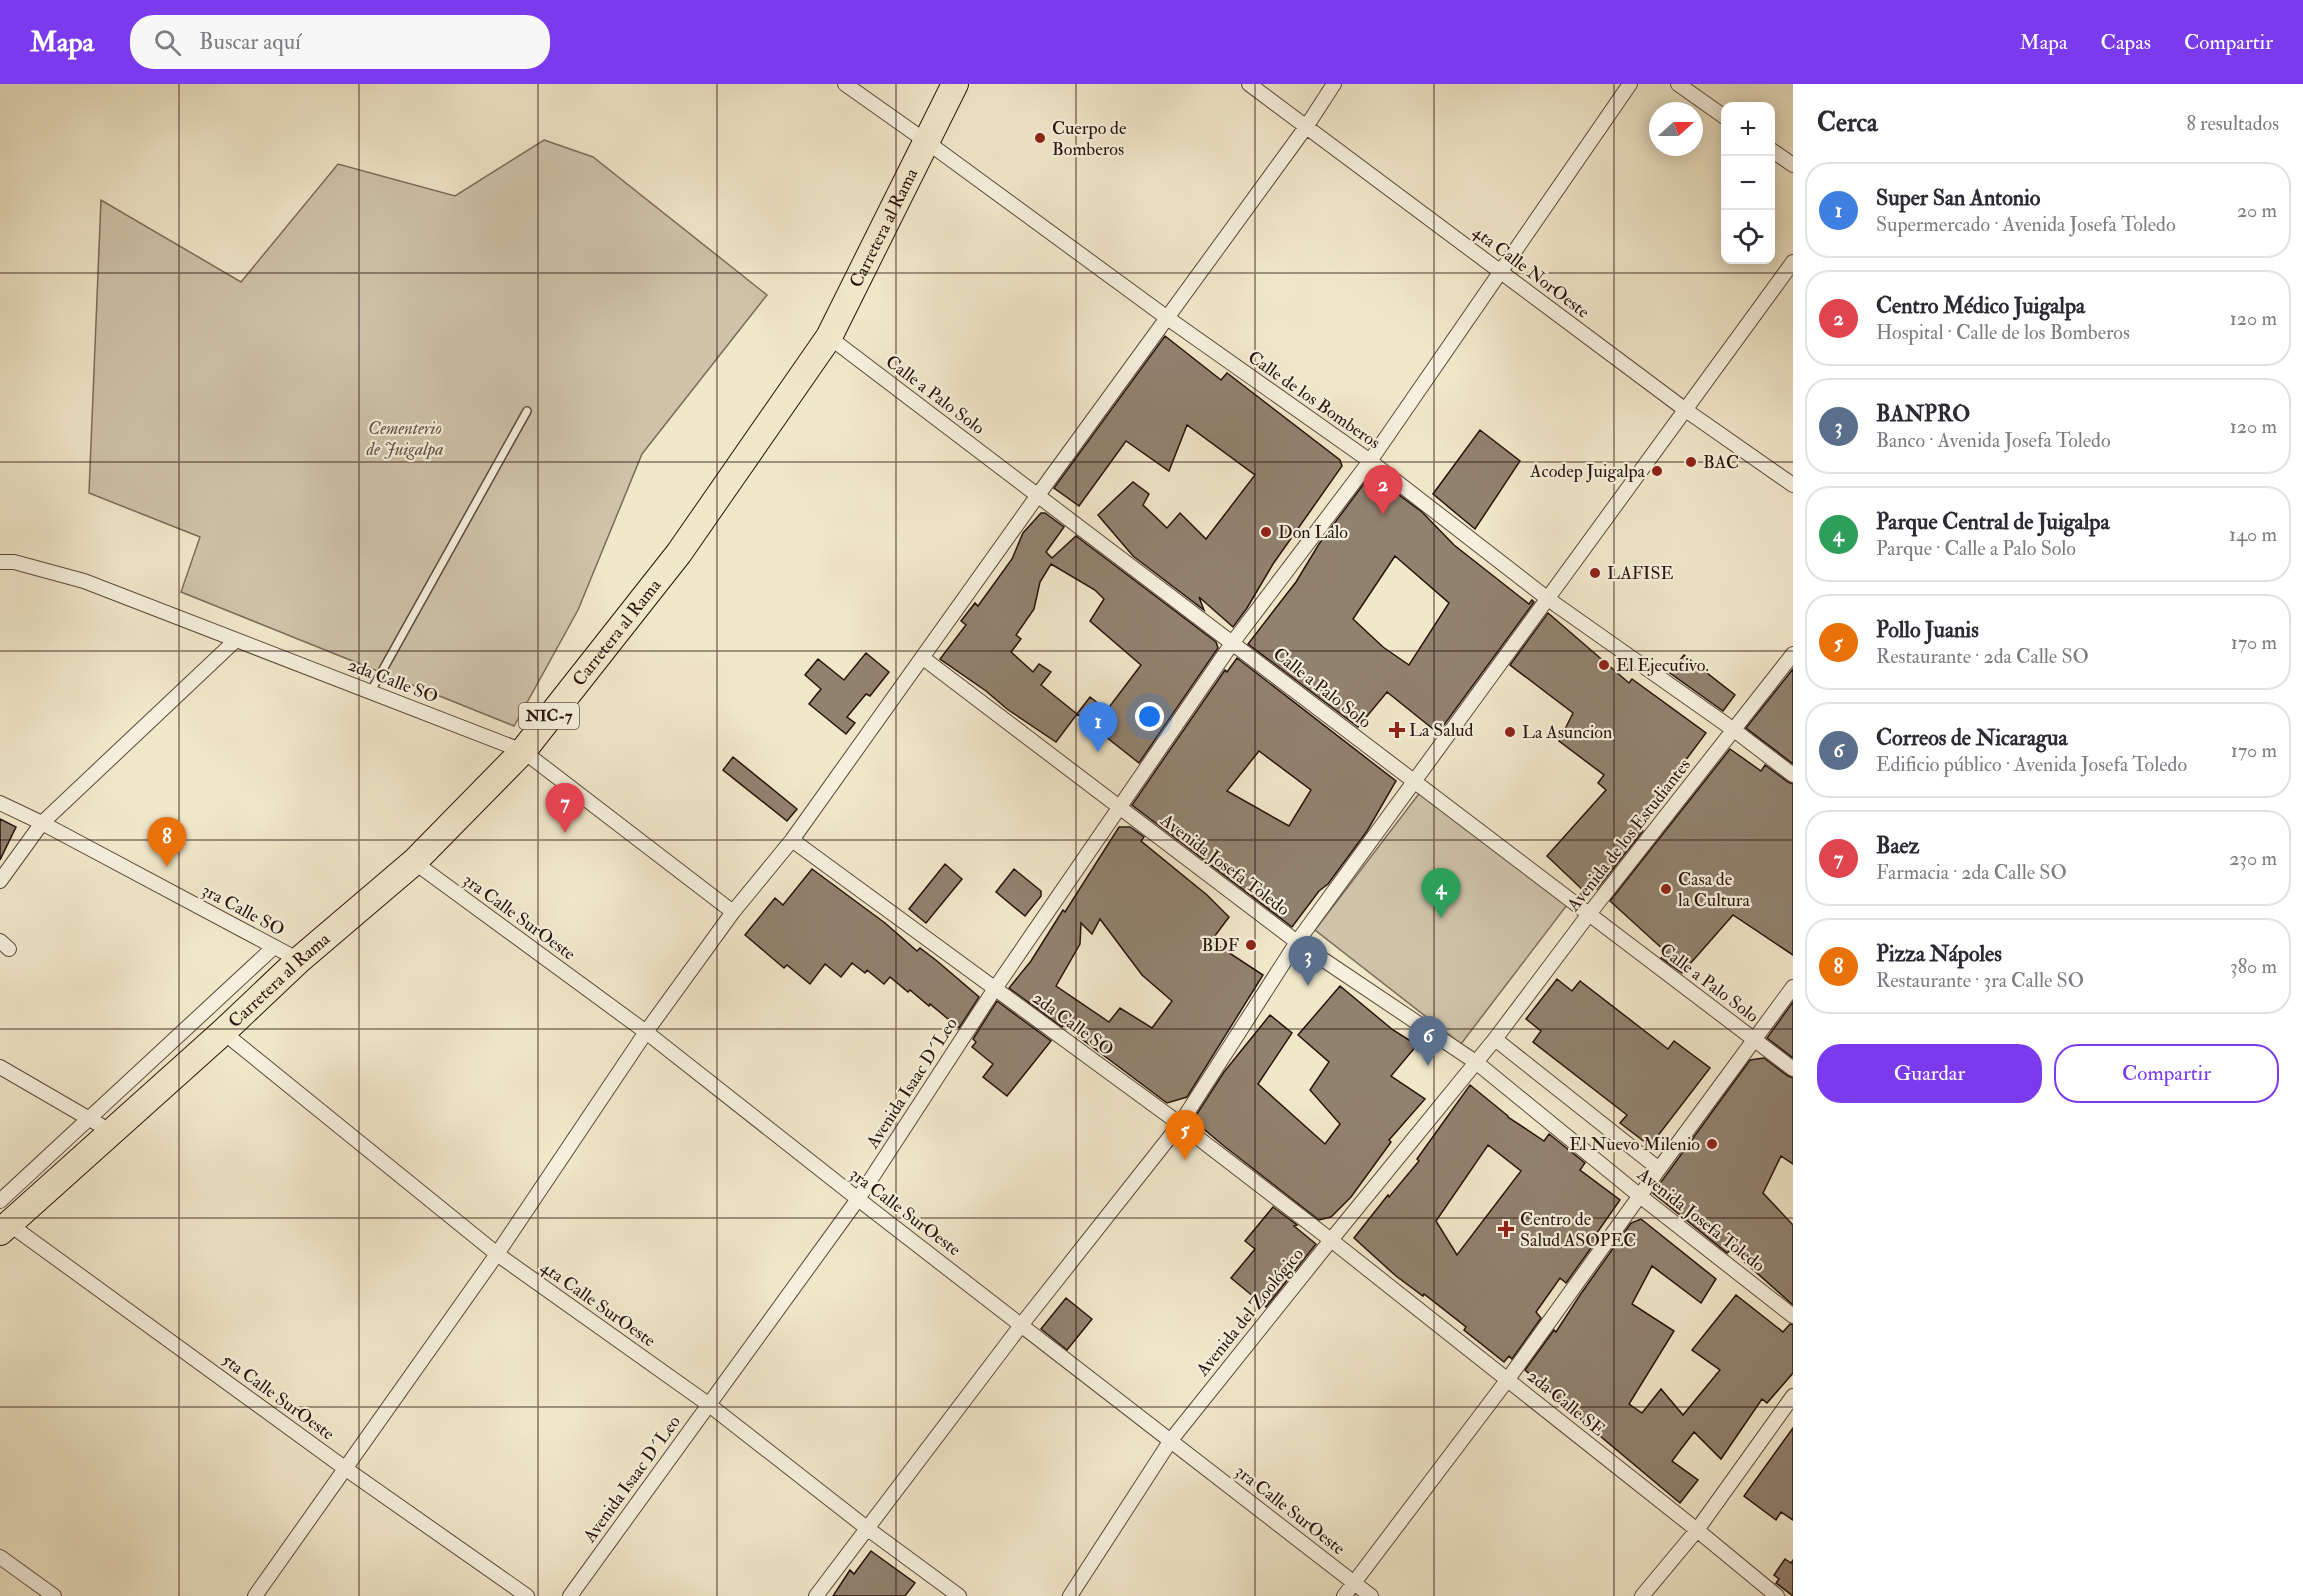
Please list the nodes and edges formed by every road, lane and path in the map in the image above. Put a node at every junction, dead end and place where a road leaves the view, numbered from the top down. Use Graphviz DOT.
graph roads {
  1 [pos="845,84"];
  2 [pos="955,84"];
  3 [pos="1249,84"];
  4 [pos="1334,84"];
  5 [pos="1630,84"];
  6 [pos="1677,84"];
  7 [pos="1721,115"];
  8 [pos="1306,127"];
  9 [pos="927,142"];
  10 [pos="1775,152"];
  11 [pos="1793,165"];
  12 [pos="1793,262"];
  13 [pos="1502,272"];
  14 [pos="1166,317"];
  15 [pos="829,337"];
  16 [pos="527,411"];
  17 [pos="1687,411"];
  18 [pos="1370,461"];
  19 [pos="1793,485"];
  20 [pos="1038,495"];
  21 [pos="0,562"];
  22 [pos="1548,599"];
  23 [pos="236,640"];
  24 [pos="1233,642"];
  25 [pos="1793,654"];
  26 [pos="923,658"];
  27 [pos="371,691"];
  28 [pos="1734,730"];
  29 [pos="523,751"];
  30 [pos="1793,775"];
  31 [pos="1416,782"];
  32 [pos="0,803"];
  33 [pos="1119,807"];
  34 [pos="42,823"];
  35 [pos="792,840"];
  36 [pos="414,862"];
  37 [pos="0,881"];
  38 [pos="733,912"];
  39 [pos="1589,914"];
  40 [pos="1298,942"];
  41 [pos="274,947"];
  42 [pos="299,960"];
  43 [pos="1793,987"];
  44 [pos="994,990"];
  45 [pos="223,1032"];
  46 [pos="646,1032"];
  47 [pos="1495,1039"];
  48 [pos="1754,1040"];
  49 [pos="1477,1063"];
  50 [pos="0,1067"];
  51 [pos="1793,1069"];
  52 [pos="89,1119"];
  53 [pos="1180,1124"];
  54 [pos="112,1132"];
  55 [pos="1659,1169"];
  56 [pos="1640,1196"];
  57 [pos="858,1199"];
  58 [pos="3,1219"];
  59 [pos="1331,1240"];
  60 [pos="497,1254"];
  61 [pos="1793,1316"];
  62 [pos="1022,1323"];
  63 [pos="1508,1379"];
  64 [pos="1793,1396"];
  65 [pos="708,1404"];
  66 [pos="1171,1440"];
  67 [pos="346,1469"];
  68 [pos="868,1529"];
  69 [pos="1697,1530"];
  70 [pos="0,1557"];
  71 [pos="1354,1582"];
  72 [pos="54,1596"];
  73 [pos="255,1596"];
  74 [pos="527,1596"];
  75 [pos="570,1596"];
  76 [pos="816,1596"];
  77 [pos="959,1596"];
  78 [pos="1070,1596"];
  79 [pos="1344,1596"];
  80 [pos="1371,1596"];
  81 [pos="1642,1596"];
  82 [pos="1777,1596"];
  1 -- 9 [label="street, Calle de los Bomberos"];
  2 -- 9 [label="highway, Carretera al Rama / NIC-7"];
  3 -- 8 [label="street, 4ta Calle NorOeste"];
  4 -- 8 [label="street"];
  5 -- 13 [label="street, Avenida Isaac D´Leo"];
  6 -- 7 [label="street"];
  8 -- 13 [label="street, 4ta Calle NorOeste"];
  8 -- 14 [label="street"];
  9 -- 14 [label="street, Calle de los Bomberos"];
  9 -- 15 [label="highway, Carretera al Rama / NIC-7"];
  10 -- 11 [label="street"];
  12 -- 17 [label="street"];
  13 -- 17 [label="street, 4ta Calle NorOeste"];
  13 -- 18 [label="street, Avenida Isaac D´Leo"];
  14 -- 18 [label="street, Calle de los Bomberos"];
  14 -- 20 [label="street"];
  15 -- 20 [label="street, Calle a Palo Solo"];
  15 -- 29 [label="highway, Carretera al Rama / NIC-7"];
  16 -- 27 [label="lane"];
  17 -- 19 [label="street, 4ta Calle NorOeste"];
  17 -- 22 [label="street"];
  18 -- 22 [label="street, Calle de los Bomberos"];
  18 -- 24 [label="street, Avenida Isaac D´Leo"];
  20 -- 24 [label="street, Calle a Palo Solo"];
  20 -- 26 [label="street"];
  21 -- 23 [label="street, 2da Calle SO"];
  22 -- 28 [label="street, Calle de los Bomberos"];
  22 -- 31 [label="street"];
  23 -- 27 [label="street, 2da Calle SO"];
  23 -- 34 [label="street"];
  24 -- 31 [label="street, Calle a Palo Solo"];
  24 -- 33 [label="street, Avenida Isaac D´Leo"];
  25 -- 28 [label="street, Avenida de los Estudiantes"];
  26 -- 33 [label="street, Avenida Josefa Toledo"];
  26 -- 35 [label="street"];
  27 -- 29 [label="street, 2da Calle SO"];
  28 -- 30 [label="street, Calle de los Bomberos"];
  28 -- 39 [label="street, Avenida de los Estudiantes"];
  29 -- 36 [label="highway, Carretera al Rama / NIC-7"];
  29 -- 38 [label="street, 2da Calle SO"];
  31 -- 39 [label="street, Calle a Palo Solo"];
  31 -- 40 [label="street"];
  32 -- 34 [label="street, 3ra Calle SO"];
  33 -- 40 [label="street, Avenida Josefa Toledo"];
  33 -- 44 [label="street, Avenida Isaac D´Leo"];
  34 -- 37 [label="street"];
  34 -- 41 [label="street, 3ra Calle SO"];
  35 -- 38 [label="street"];
  35 -- 44 [label="street, 2da Calle SO"];
  36 -- 42 [label="highway, Carretera al Rama / NIC-7"];
  36 -- 46 [label="street, 3ra Calle SurOeste"];
  38 -- 46 [label="street"];
  39 -- 47 [label="street, Avenida de los Estudiantes"];
  39 -- 48 [label="street, Calle a Palo Solo"];
  40 -- 49 [label="street, Avenida Josefa Toledo"];
  40 -- 53 [label="street"];
  41 -- 42 [label="street, 3ra Calle SO"];
  41 -- 52 [label="street"];
  42 -- 45 [label="highway, Carretera al Rama / NIC-7"];
  43 -- 48 [label="street"];
  44 -- 53 [label="street, 2da Calle SO"];
  44 -- 57 [label="street, Avenida Isaac D´Leo"];
  45 -- 54 [label="highway, Carretera al Rama / NIC-7"];
  45 -- 60 [label="street, 4ta Calle SurOeste"];
  46 -- 57 [label="street, 3ra Calle SurOeste"];
  46 -- 60 [label="street"];
  47 -- 49 [label="street, Avenida de los Estudiantes"];
  47 -- 55 [label="street"];
  48 -- 51 [label="street, Calle a Palo Solo"];
  48 -- 55 [label="street"];
  49 -- 56 [label="street, Avenida Josefa Toledo"];
  49 -- 59 [label="street, Avenida del Zoológico"];
  50 -- 52 [label="street"];
  52 -- 54 [label="street"];
  52 -- 58 [label="street"];
  53 -- 59 [label="street, 2da Calle SO"];
  53 -- 62 [label="street"];
  54 -- 58 [label="highway, Carretera al Rama / NIC-7"];
  55 -- 56 [label="street"];
  56 -- 61 [label="street, Avenida Josefa Toledo"];
  56 -- 63 [label="street"];
  57 -- 62 [label="street, 3ra Calle SurOeste"];
  57 -- 65 [label="street, Avenida Isaac D´Leo"];
  58 -- 67 [label="street, 5ta Calle SurOeste"];
  59 -- 63 [label="street, 2da Calle SE"];
  59 -- 66 [label="street, Avenida del Zoológico"];
  60 -- 65 [label="street, 4ta Calle SurOeste"];
  60 -- 67 [label="street"];
  62 -- 66 [label="street, 3ra Calle SurOeste"];
  62 -- 68 [label="street"];
  63 -- 69 [label="street, 2da Calle SE"];
  63 -- 71 [label="street"];
  64 -- 69 [label="street"];
  65 -- 68 [label="street, 4ta Calle SurOeste"];
  65 -- 75 [label="street, Avenida Isaac D´Leo"];
  66 -- 71 [label="street, 3ra Calle SurOeste"];
  66 -- 78 [label="street, Avenida del Zoológico"];
  67 -- 73 [label="street"];
  67 -- 74 [label="street, 5ta Calle SurOeste"];
  68 -- 76 [label="street"];
  68 -- 77 [label="street, 4ta Calle SurOeste"];
  69 -- 81 [label="street"];
  69 -- 82 [label="street, 2da Calle SE"];
  70 -- 72 [label="street"];
  71 -- 79 [label="street"];
  71 -- 80 [label="street, 3ra Calle SurOeste"];
}
